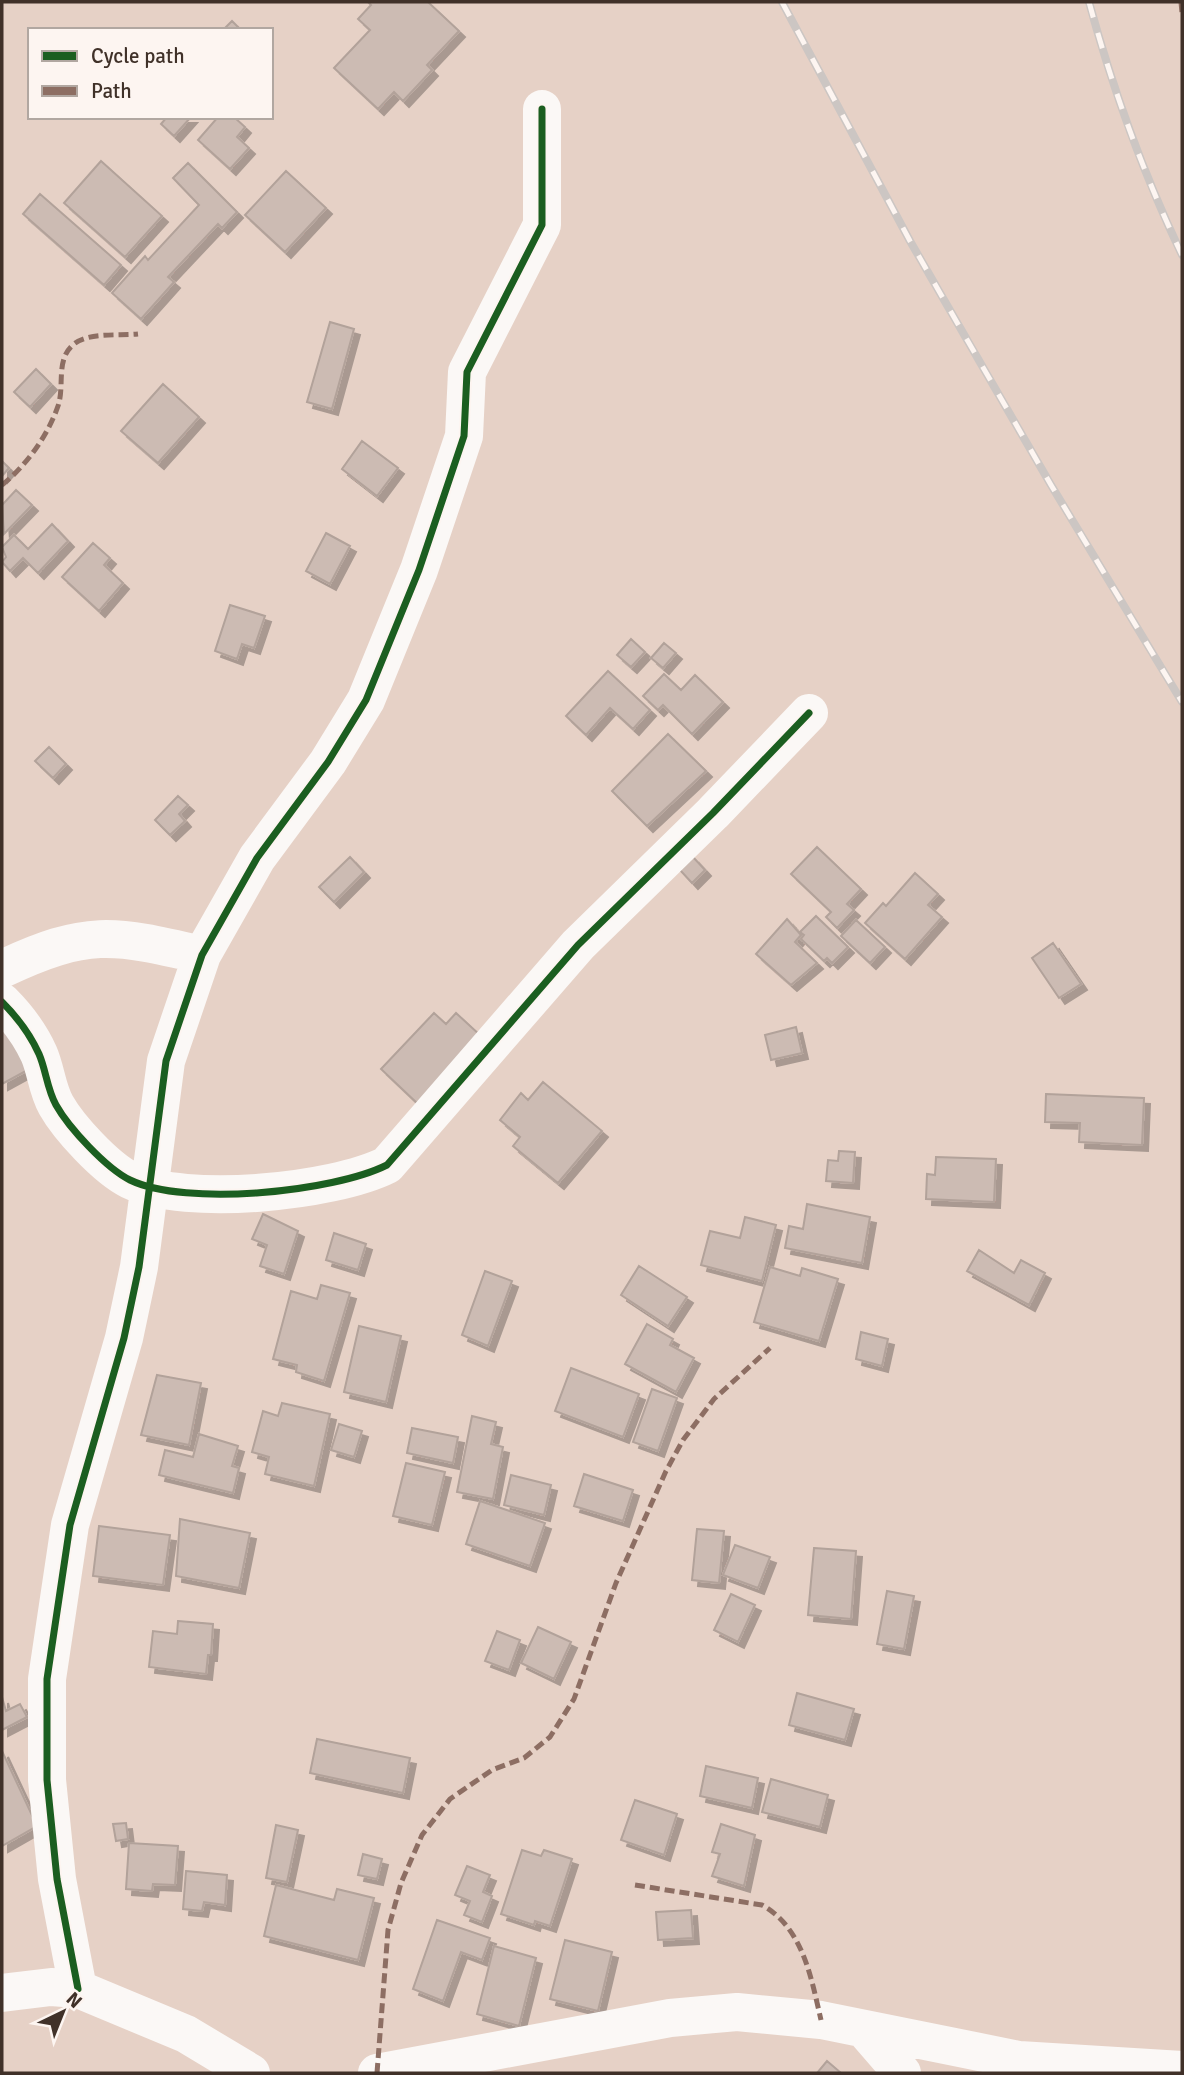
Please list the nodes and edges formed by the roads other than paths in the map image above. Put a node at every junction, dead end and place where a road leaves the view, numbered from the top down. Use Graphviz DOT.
graph roads {
  1 [pos="542,109"];
  2 [pos="809,713"];
  3 [pos="202,956"];
  4 [pos="2,969"];
  5 [pos="2,1002"];
  6 [pos="150,1187"];
  7 [pos="78,1989"];
  8 [pos="2,1993"];
  9 [pos="863,2029"];
  10 [pos="1182,2070"];
  11 [pos="251,2073"];
  12 [pos="377,2073"];
  13 [pos="902,2073"];
  1 -- 3 [label="street"];
  2 -- 6 [label="street"];
  3 -- 4 [label="street"];
  3 -- 6 [label="street"];
  5 -- 6 [label="street"];
  6 -- 7 [label="street"];
  7 -- 8 [label="street"];
  7 -- 11 [label="street"];
  9 -- 10 [label="street"];
  9 -- 12 [label="street"];
  9 -- 13 [label="street"];
}
